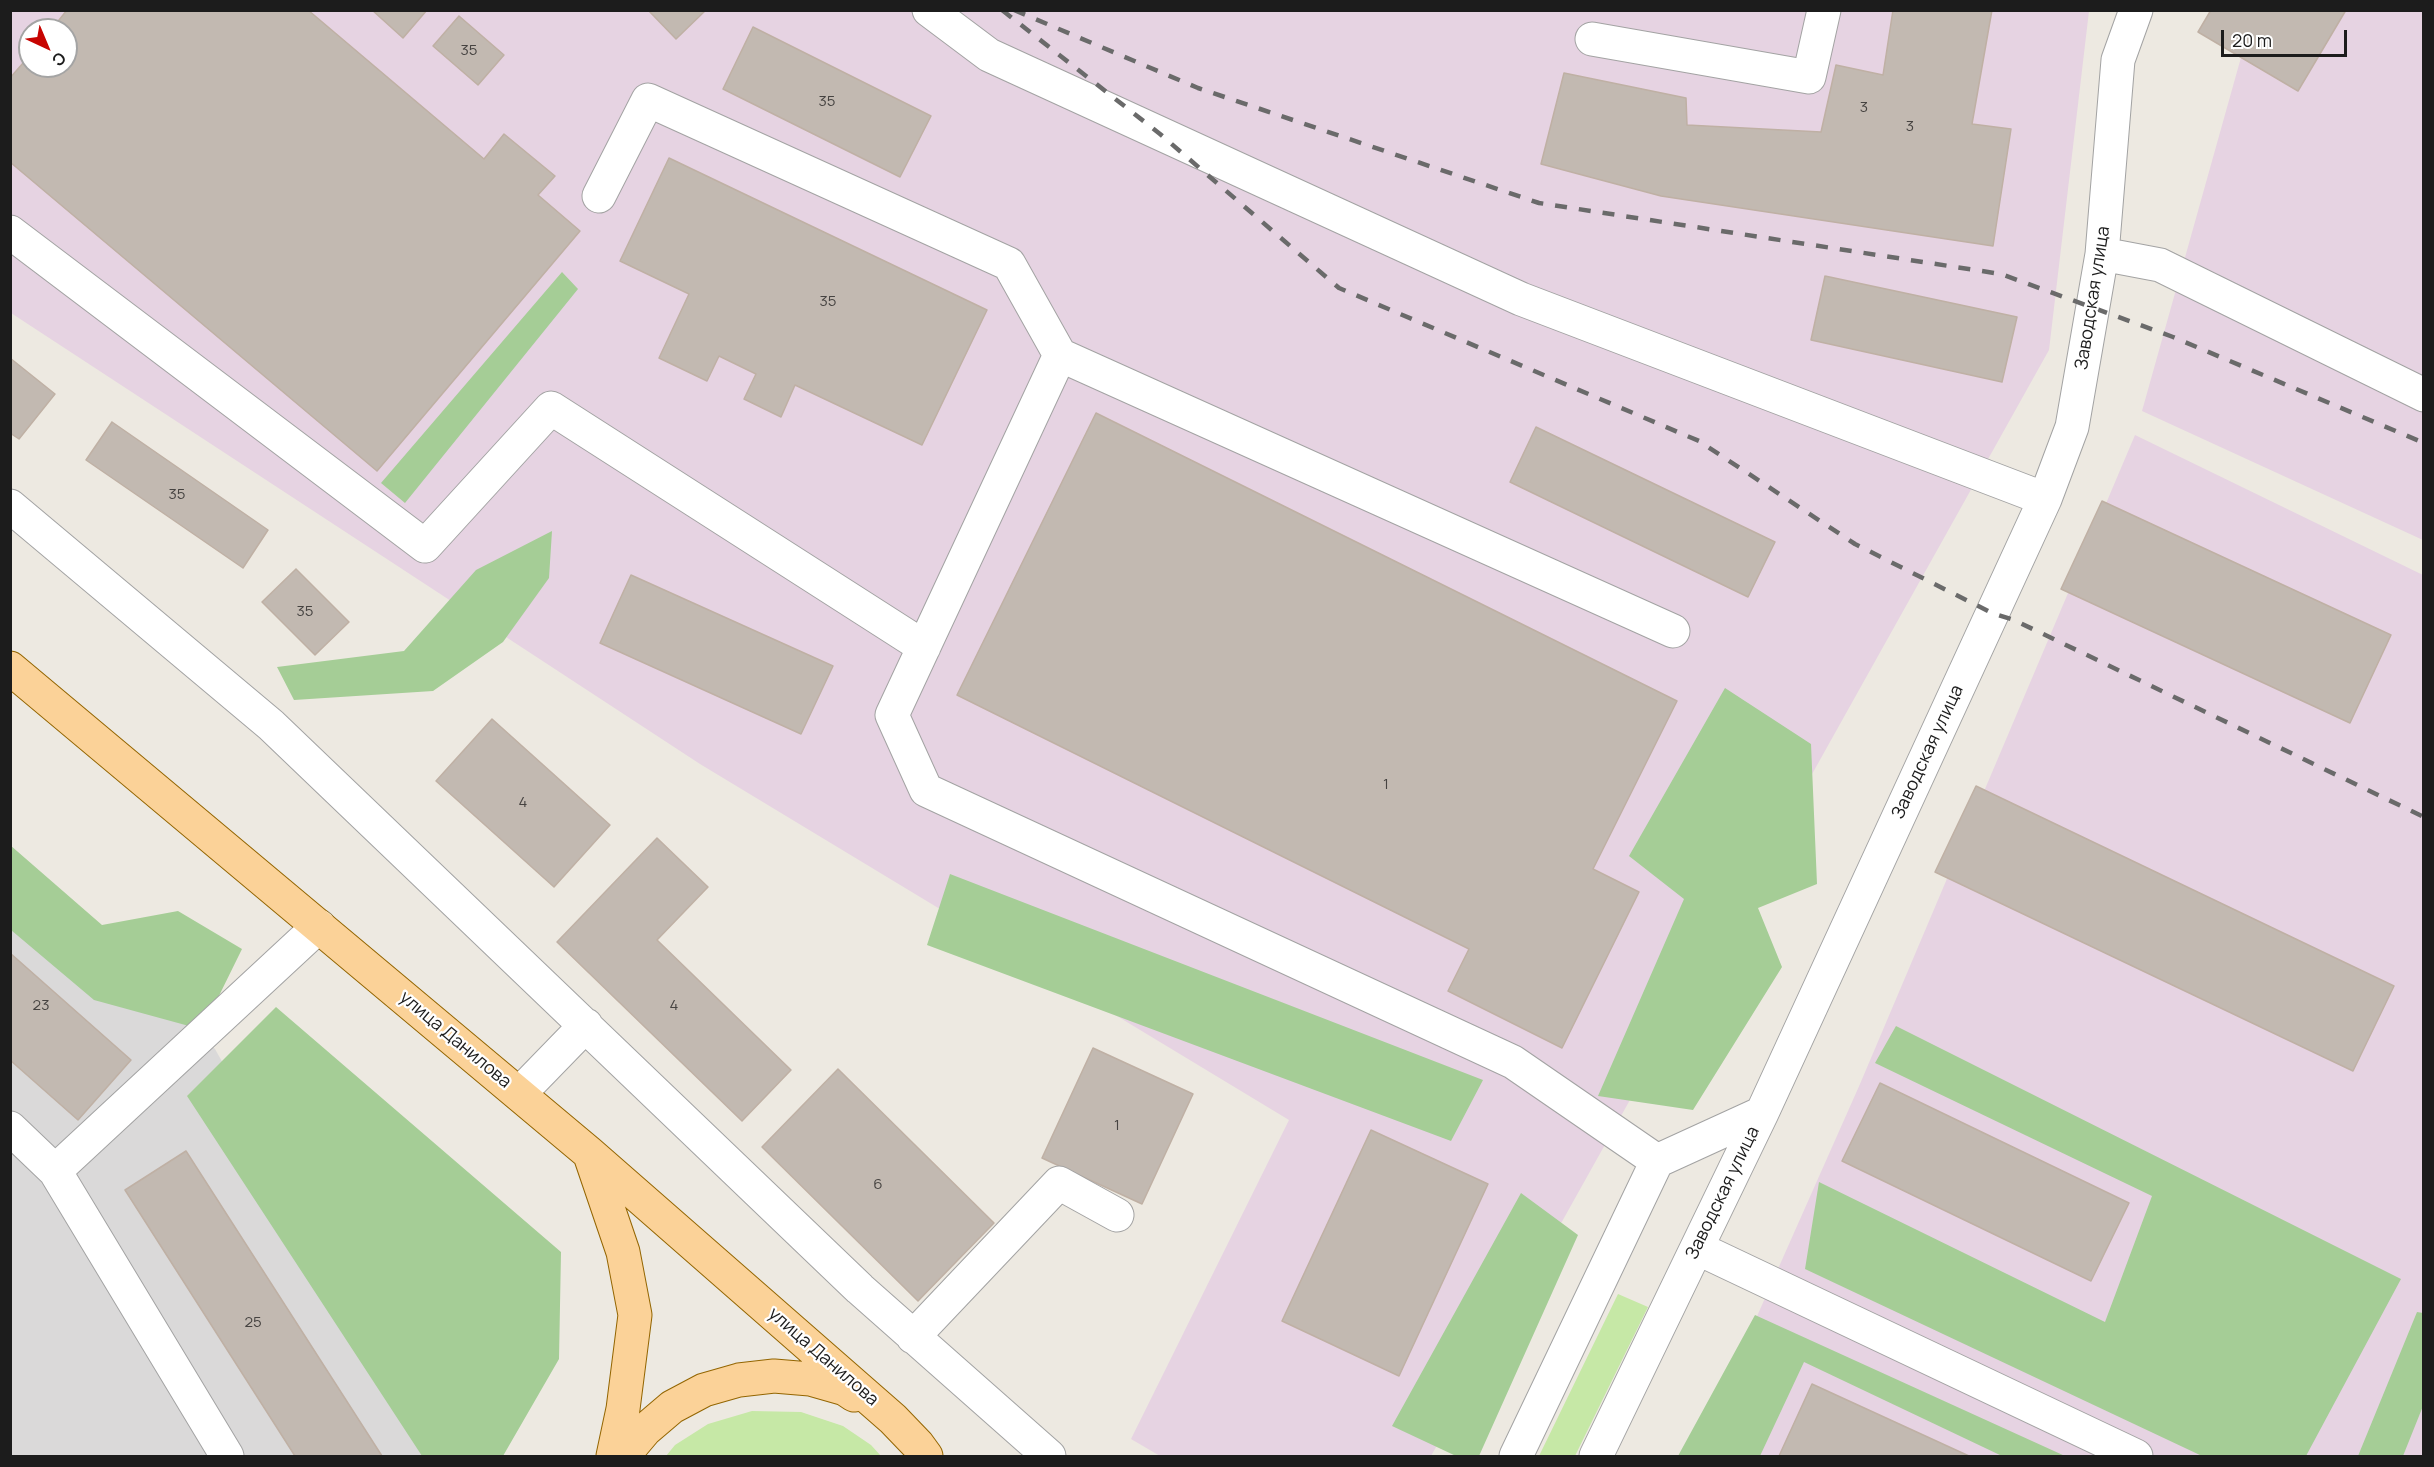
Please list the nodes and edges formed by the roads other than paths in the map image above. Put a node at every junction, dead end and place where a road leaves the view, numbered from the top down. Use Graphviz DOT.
graph roads {
  1 [pos="928,10"];
  2 [pos="1824,10"];
  3 [pos="2136,10"];
  4 [pos="1592,39"];
  5 [pos="599,196"];
  6 [pos="10,232"];
  7 [pos="2102,254"];
  8 [pos="1060,355"];
  9 [pos="2424,395"];
  10 [pos="2045,499"];
  11 [pos="10,507"];
  12 [pos="1673,631"];
  13 [pos="924,647"];
  14 [pos="10,668"];
  15 [pos="319,926"];
  16 [pos="586,1025"];
  17 [pos="519,1094"];
  18 [pos="1762,1113"];
  19 [pos="10,1128"];
  20 [pos="590,1153"];
  21 [pos="1657,1161"];
  22 [pos="55,1171"];
  23 [pos="1117,1215"];
  24 [pos="1697,1248"];
  25 [pos="913,1337"];
  26 [pos="893,1419"];
  27 [pos="227,1456"];
  28 [pos="613,1456"];
  29 [pos="623,1456"];
  30 [pos="926,1456"];
  31 [pos="941,1456"];
  32 [pos="1049,1456"];
  33 [pos="1516,1456"];
  34 [pos="1596,1456"];
  35 [pos="2136,1456"];
  1 -- 10 [label="lane"];
  2 -- 4 [label="lane"];
  3 -- 7 [label="lane, Заводская улица"];
  5 -- 8 [label="lane"];
  6 -- 13 [label="lane"];
  7 -- 9 [label="lane"];
  7 -- 10 [label="lane, Заводская улица"];
  8 -- 12 [label="lane"];
  8 -- 13 [label="lane"];
  10 -- 18 [label="lane, Заводская улица"];
  11 -- 16 [label="lane"];
  13 -- 21 [label="lane"];
  14 -- 15 [label="main road, улица Данилова"];
  15 -- 17 [label="main road, улица Данилова"];
  15 -- 22 [label="lane"];
  16 -- 17 [label="lane"];
  16 -- 25 [label="lane"];
  17 -- 20 [label="main road, улица Данилова"];
  18 -- 21 [label="lane"];
  18 -- 24 [label="lane, Заводская улица"];
  19 -- 22 [label="lane"];
  20 -- 26 [label="main road, улица Данилова"];
  20 -- 28 [label="main road"];
  21 -- 33 [label="lane"];
  22 -- 27 [label="lane"];
  23 -- 25 [label="lane"];
  24 -- 34 [label="lane, Заводская улица"];
  24 -- 35 [label="lane"];
  25 -- 32 [label="lane"];
  26 -- 29 [label="main road"];
  26 -- 30 [label="main road"];
  26 -- 31 [label="main road"];
}
